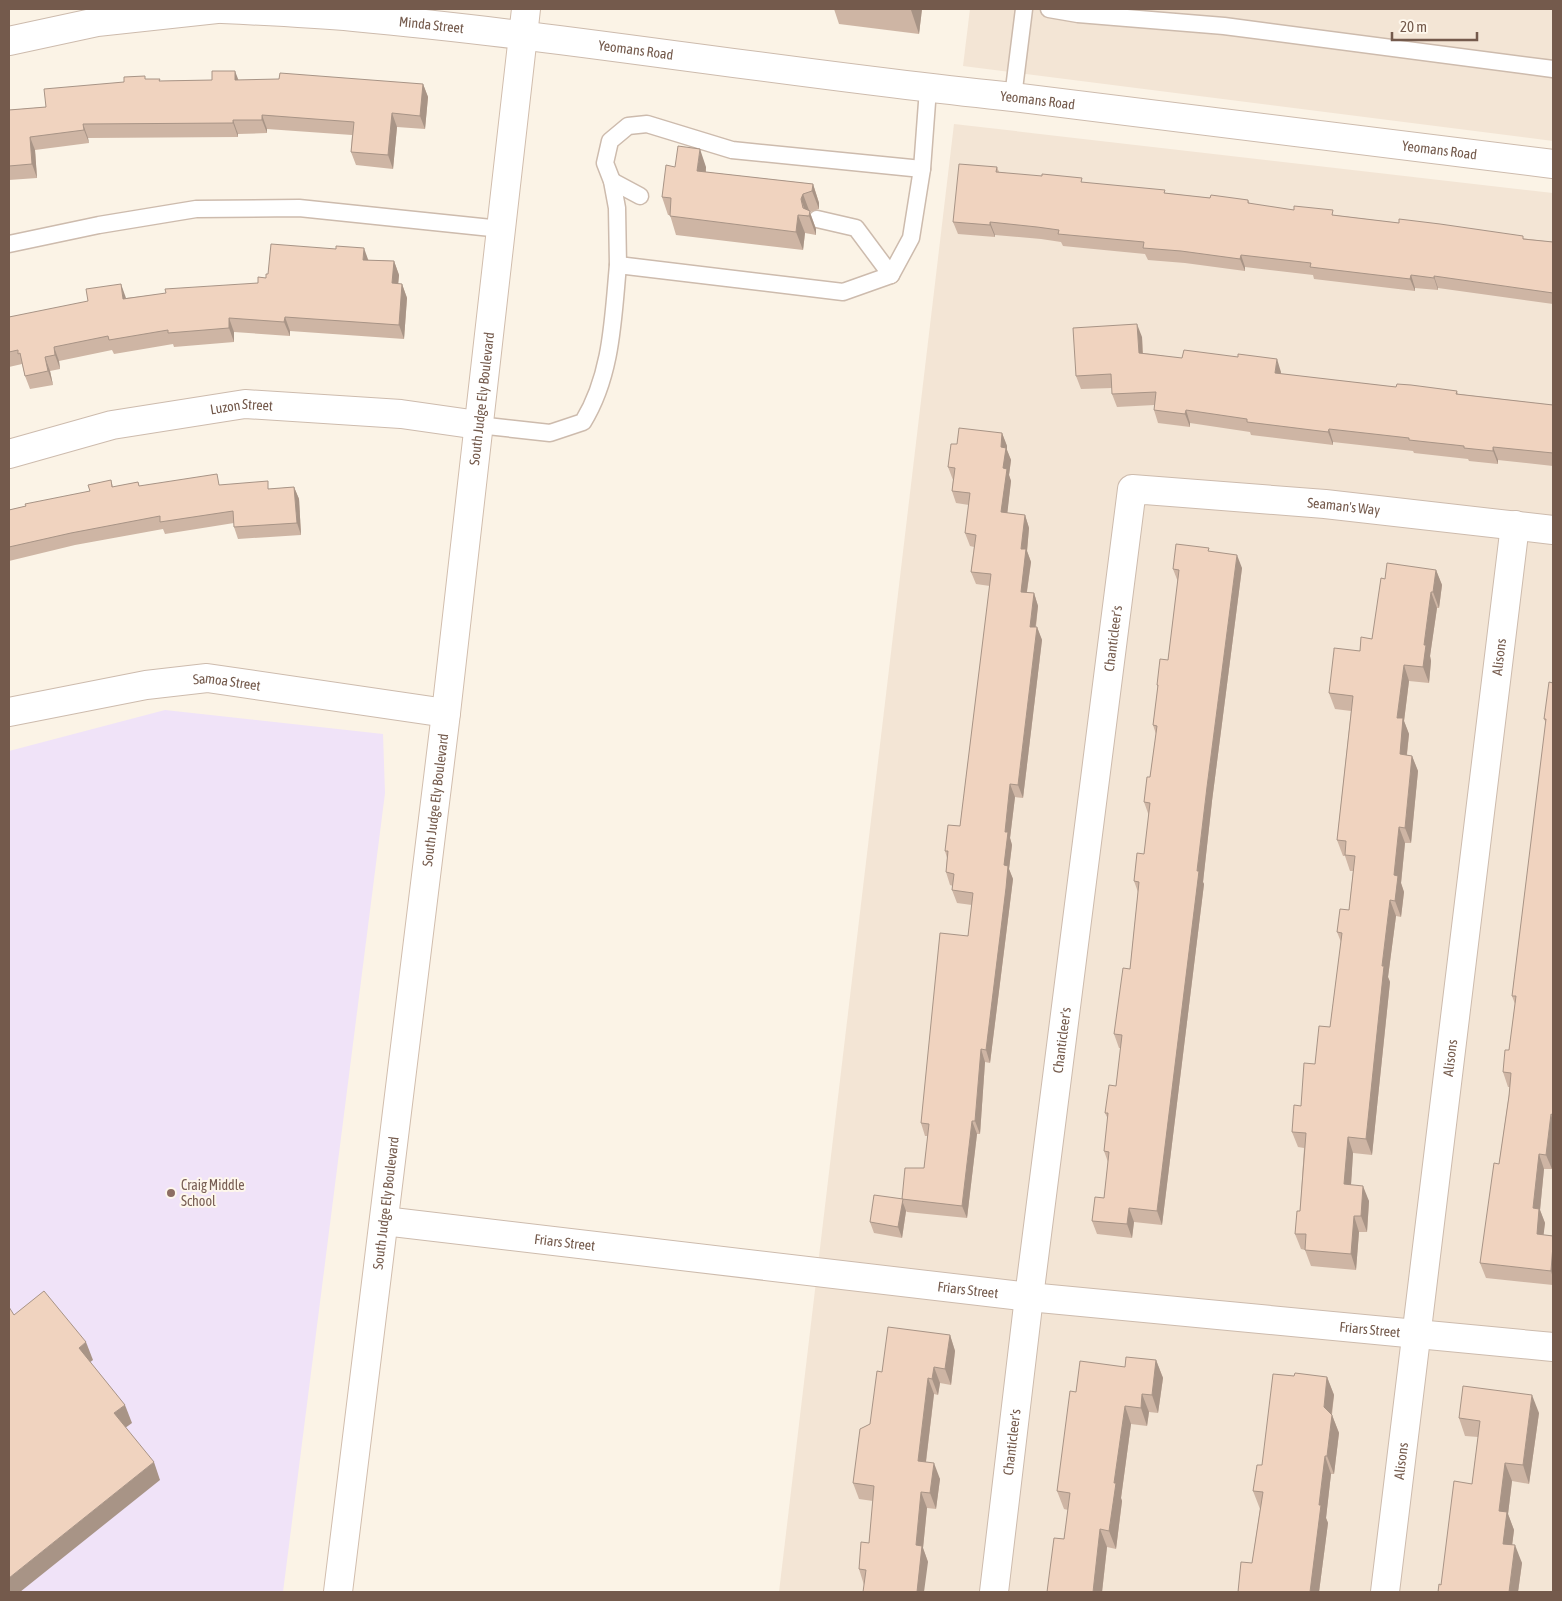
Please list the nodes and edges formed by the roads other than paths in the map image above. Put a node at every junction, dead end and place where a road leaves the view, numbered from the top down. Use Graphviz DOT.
graph roads {
  1 [pos="217,9"];
  2 [pos="222,9"];
  3 [pos="526,9"];
  4 [pos="1024,9"];
  5 [pos="1049,9"];
  6 [pos="522,36"];
  7 [pos="9,41"];
  8 [pos="1553,69"];
  9 [pos="928,88"];
  10 [pos="1013,97"];
  11 [pos="1553,164"];
  12 [pos="922,169"];
  13 [pos="612,181"];
  14 [pos="640,196"];
  15 [pos="817,218"];
  16 [pos="500,229"];
  17 [pos="9,244"];
  18 [pos="618,265"];
  19 [pos="891,275"];
  20 [pos="478,424"];
  21 [pos="9,454"];
  22 [pos="1132,489"];
  23 [pos="1514,525"];
  24 [pos="1553,530"];
  25 [pos="9,712"];
  26 [pos="446,713"];
  27 [pos="384,1221"];
  28 [pos="1029,1297"];
  29 [pos="1416,1335"];
  30 [pos="1553,1347"];
  31 [pos="338,1592"];
  32 [pos="994,1592"];
  33 [pos="1385,1592"];
  1 -- 7 [label="street"];
  2 -- 6 [label="street, Minda Street"];
  3 -- 6 [label="street, South Judge Ely Boulevard"];
  4 -- 10 [label="lane"];
  5 -- 8 [label="lane"];
  6 -- 9 [label="street, Yeomans Road"];
  6 -- 16 [label="street, South Judge Ely Boulevard"];
  9 -- 10 [label="street, Yeomans Road"];
  9 -- 12 [label="lane"];
  10 -- 11 [label="street, Yeomans Road"];
  12 -- 13 [label="lane"];
  12 -- 19 [label="lane"];
  13 -- 14 [label="lane"];
  13 -- 18 [label="lane"];
  15 -- 19 [label="lane"];
  16 -- 17 [label="lane"];
  16 -- 20 [label="street, South Judge Ely Boulevard"];
  18 -- 19 [label="lane"];
  18 -- 20 [label="lane"];
  20 -- 21 [label="street, Luzon Street"];
  20 -- 26 [label="street, South Judge Ely Boulevard"];
  22 -- 23 [label="street, Seaman's Way"];
  22 -- 28 [label="street, Chanticleer's"];
  23 -- 24 [label="street, Seaman's Way"];
  23 -- 29 [label="street, Alisons"];
  25 -- 26 [label="street, Samoa Street"];
  26 -- 27 [label="street, South Judge Ely Boulevard"];
  27 -- 28 [label="street, Friars Street"];
  27 -- 31 [label="street, South Judge Ely Boulevard"];
  28 -- 29 [label="street, Friars Street"];
  28 -- 32 [label="street, Chanticleer's"];
  29 -- 30 [label="street, Friars Street"];
  29 -- 33 [label="street, Alisons"];
}
